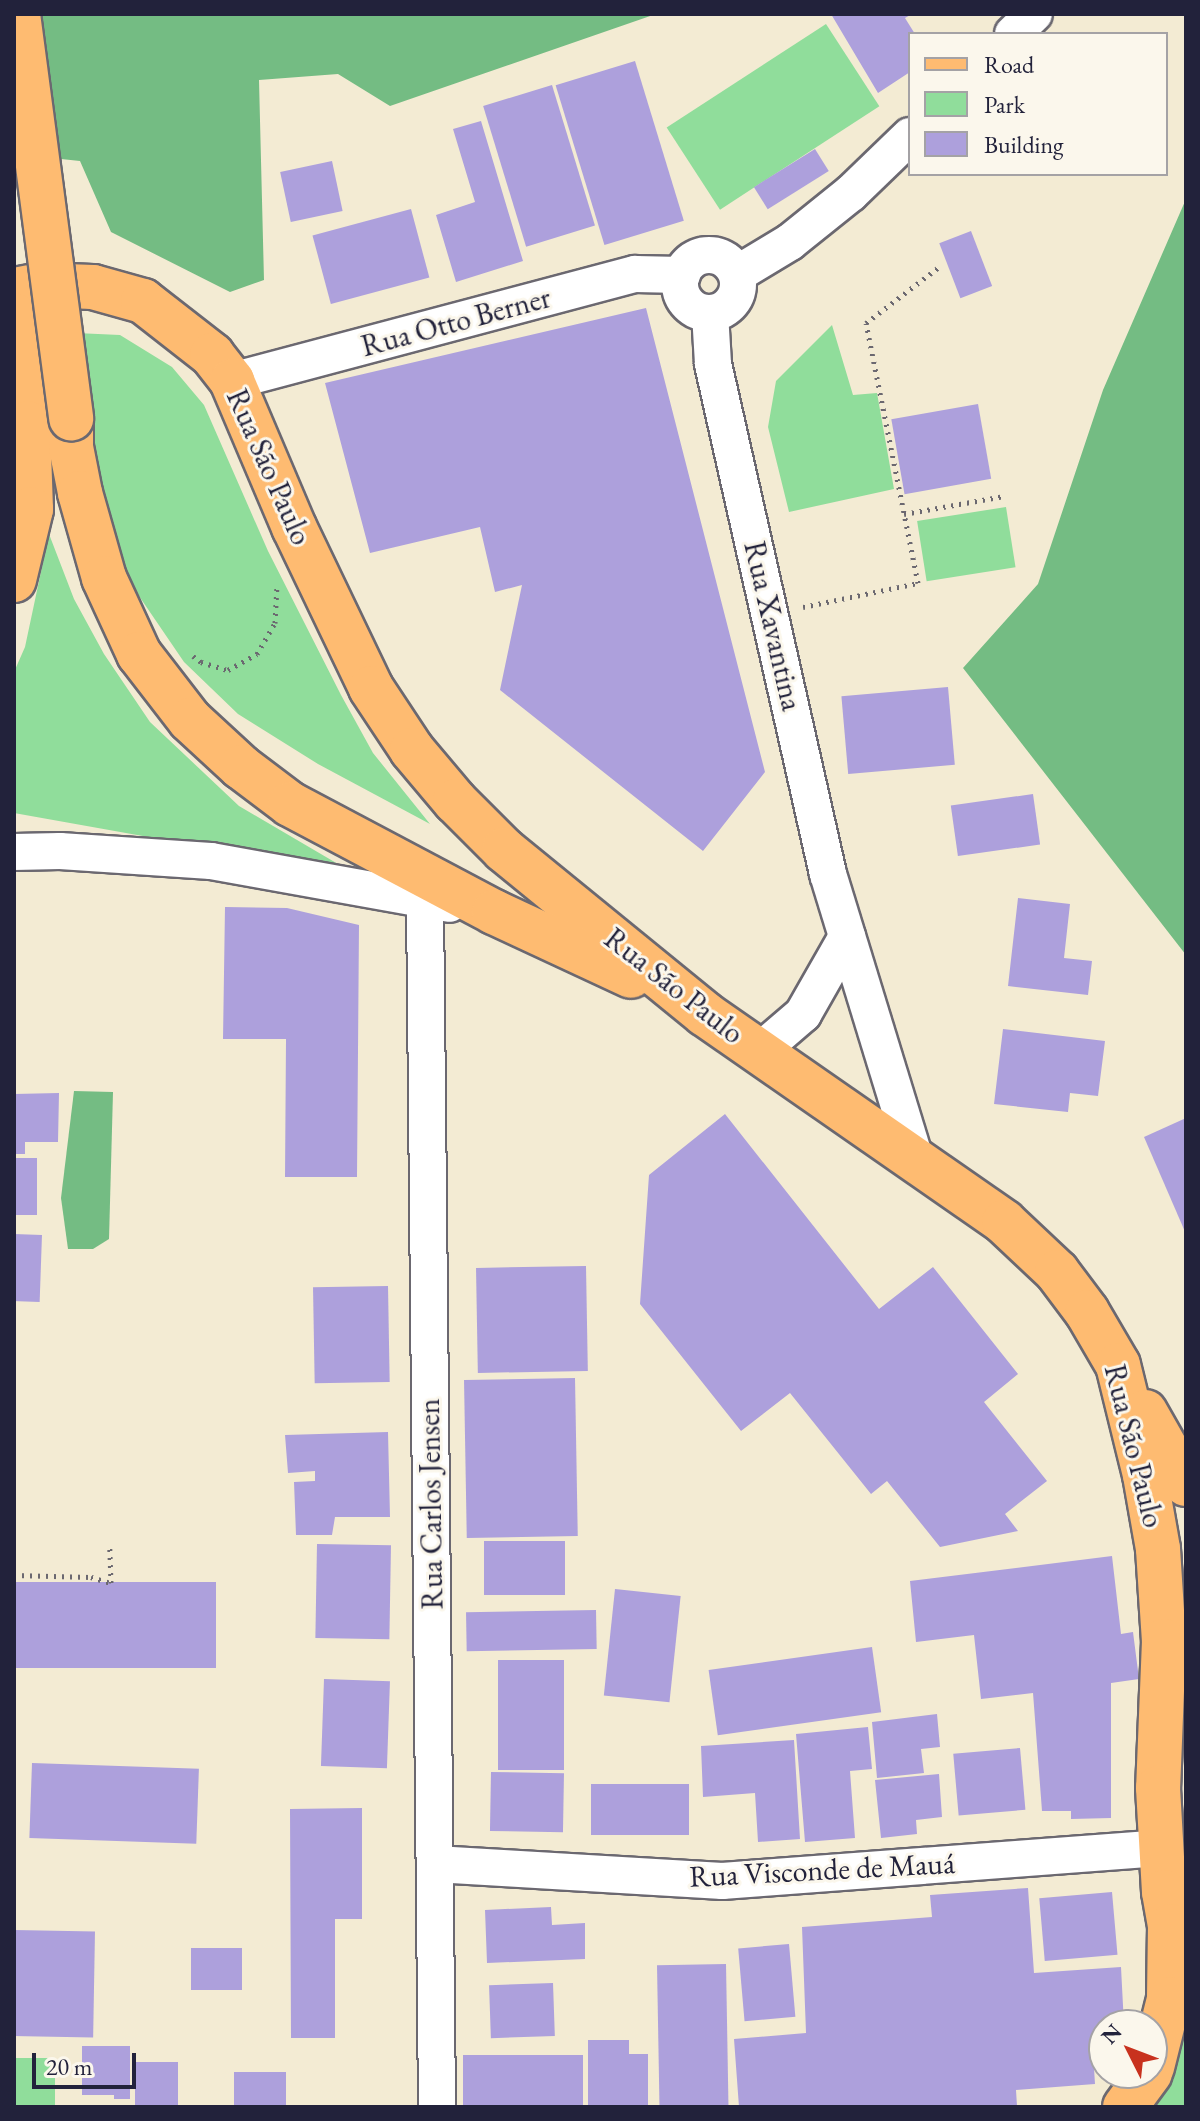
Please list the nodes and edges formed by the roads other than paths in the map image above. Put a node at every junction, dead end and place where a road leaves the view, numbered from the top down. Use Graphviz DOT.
graph roads {
  1 [pos="18,14"];
  2 [pos="1034,14"];
  3 [pos="1015,32"];
  4 [pos="908,138"];
  5 [pos="737,274"];
  6 [pos="682,275"];
  7 [pos="14,290"];
  8 [pos="710,313"];
  9 [pos="14,315"];
  10 [pos="232,381"];
  11 [pos="31,509"];
  12 [pos="14,549"];
  13 [pos="14,580"];
  14 [pos="14,852"];
  15 [pos="425,900"];
  16 [pos="494,912"];
  17 [pos="847,937"];
  18 [pos="705,1014"];
  19 [pos="760,1051"];
  20 [pos="915,1158"];
  21 [pos="1118,1365"];
  22 [pos="1186,1484"];
  23 [pos="1186,1729"];
  24 [pos="1158,1788"];
  25 [pos="1160,1848"];
  26 [pos="435,1864"];
  27 [pos="1178,1944"];
  28 [pos="1166,2009"];
  29 [pos="1138,2089"];
  30 [pos="437,2107"];
  31 [pos="1125,2107"];
  1 -- 16 [label="main road, bridge"];
  2 -- 3 [label="street"];
  4 -- 5 [label="street"];
  5 -- 6 [label="street"];
  5 -- 8 [label="street"];
  6 -- 8 [label="street"];
  6 -- 10 [label="street, Rua Otto Berner"];
  7 -- 10 [label="main road, Rua São Paulo"];
  8 -- 17 [label="street, Rua Xavantina"];
  9 -- 11 [label="main road"];
  10 -- 18 [label="main road, Rua São Paulo"];
  11 -- 12 [label="main road"];
  11 -- 13 [label="main road"];
  14 -- 15 [label="street"];
  15 -- 16 [label="street"];
  15 -- 26 [label="street, Rua Carlos Jensen"];
  16 -- 18 [label="main road"];
  17 -- 19 [label="street"];
  17 -- 20 [label="street, Rua Xavantina"];
  18 -- 19 [label="main road, Rua São Paulo"];
  19 -- 20 [label="main road, Rua São Paulo"];
  20 -- 21 [label="main road, Rua São Paulo"];
  21 -- 22 [label="main road"];
  21 -- 24 [label="main road, Rua São Paulo"];
  23 -- 24 [label="main road, Rua São Paulo"];
  24 -- 25 [label="main road, Rua São Paulo"];
  25 -- 26 [label="street, Rua Visconde de Mauá"];
  25 -- 27 [label="main road, Rua São Paulo"];
  26 -- 30 [label="street, Rua Carlos Jensen"];
  27 -- 28 [label="main road, Rua São Paulo"];
  29 -- 31 [label="main road, Rua São Paulo"];
}
